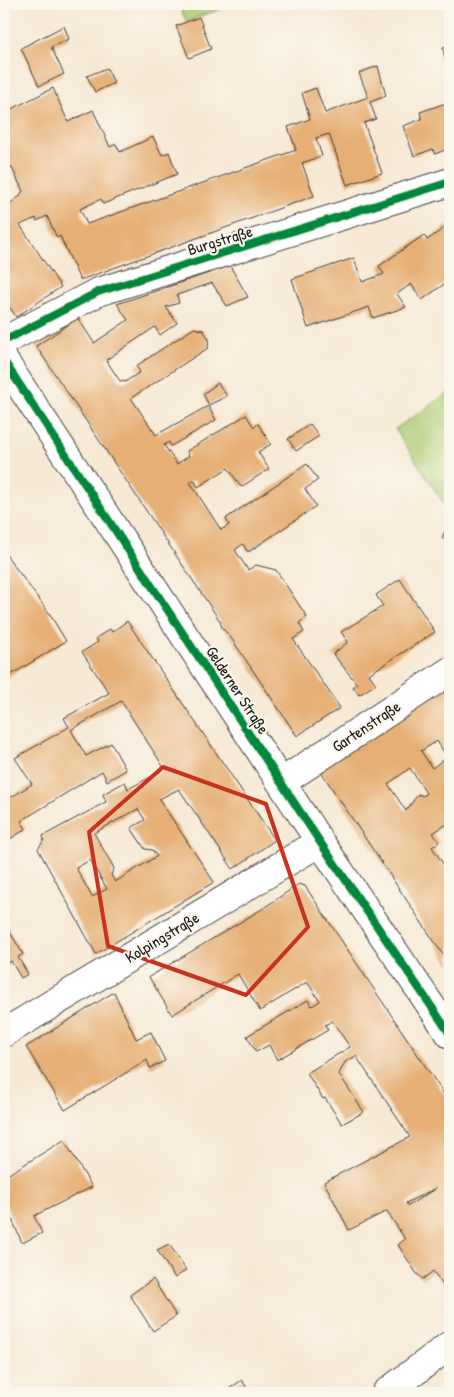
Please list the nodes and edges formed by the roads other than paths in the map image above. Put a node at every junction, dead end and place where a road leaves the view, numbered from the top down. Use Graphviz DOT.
graph roads {
  1 [pos="450,182"];
  2 [pos="4,341"];
  3 [pos="4,361"];
  4 [pos="450,670"];
  5 [pos="282,782"];
  6 [pos="320,842"];
  7 [pos="4,1033"];
  8 [pos="450,1034"];
  9 [pos="450,1345"];
  10 [pos="386,1393"];
  1 -- 2 [label="street, Burgstraße"];
  3 -- 5 [label="street, Gelderner Straße"];
  4 -- 5 [label="street, Gartenstraße"];
  5 -- 6 [label="street, Gelderner Straße"];
  6 -- 7 [label="street, Kolpingstraße"];
  6 -- 8 [label="street, Gelderner Straße"];
  9 -- 10 [label="street"];
}
